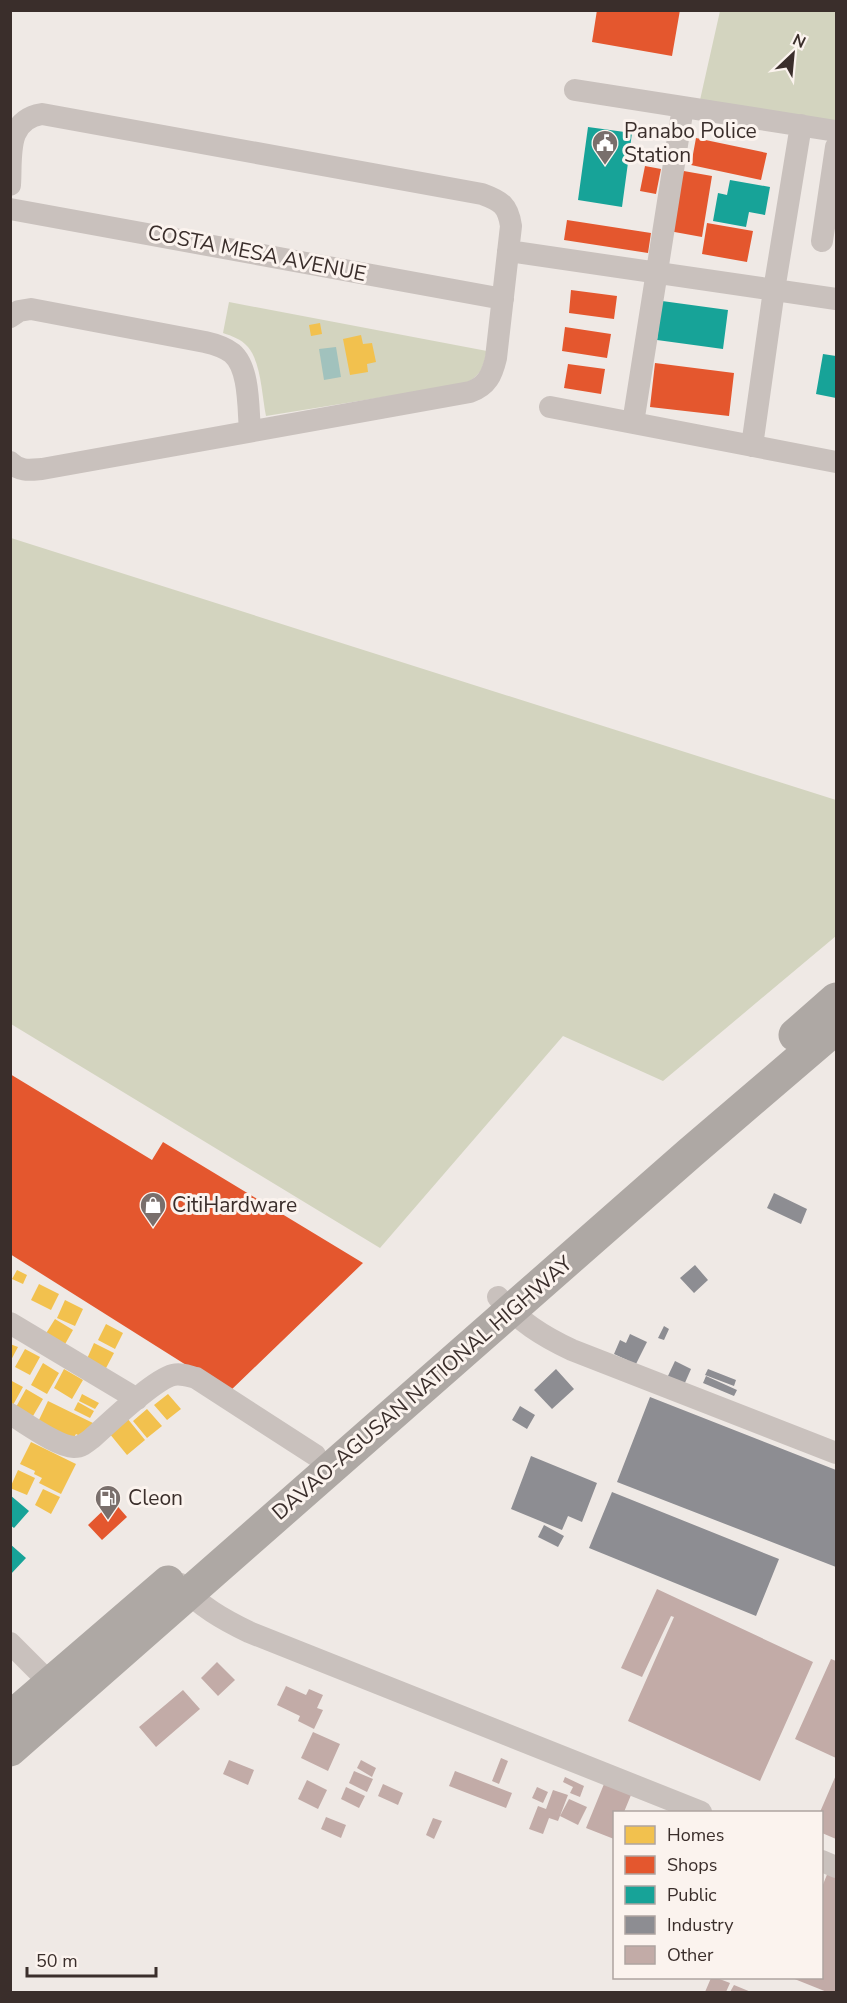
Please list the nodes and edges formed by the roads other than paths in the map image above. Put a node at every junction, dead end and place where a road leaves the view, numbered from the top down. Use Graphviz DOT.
graph roads {
  1 [pos="575,90"];
  2 [pos="682,107"];
  3 [pos="801,125"];
  4 [pos="837,131"];
  5 [pos="837,147"];
  6 [pos="10,186"];
  7 [pos="10,209"];
  8 [pos="822,241"];
  9 [pos="508,251"];
  10 [pos="656,273"];
  11 [pos="774,290"];
  12 [pos="503,299"];
  13 [pos="837,299"];
  14 [pos="10,317"];
  15 [pos="550,407"];
  16 [pos="633,423"];
  17 [pos="250,431"];
  18 [pos="752,446"];
  19 [pos="10,462"];
  20 [pos="837,462"];
  21 [pos="837,999"];
  22 [pos="837,1028"];
  23 [pos="684,1144"];
  24 [pos="504,1304"];
  25 [pos="10,1323"];
  26 [pos="137,1399"];
  27 [pos="10,1414"];
  28 [pos="837,1453"];
  29 [pos="315,1455"];
  30 [pos="181,1586"];
  31 [pos="10,1643"];
  32 [pos="59,1692"];
  33 [pos="10,1719"];
  34 [pos="10,1750"];
  35 [pos="698,1811"];
  1 -- 2 [label="street"];
  2 -- 3 [label="street"];
  2 -- 10 [label="street"];
  3 -- 4 [label="street"];
  3 -- 11 [label="street"];
  5 -- 8 [label="street"];
  6 -- 9 [label="street"];
  7 -- 12 [label="street, COSTA MESA AVENUE"];
  9 -- 10 [label="street"];
  9 -- 12 [label="street"];
  10 -- 11 [label="street"];
  10 -- 16 [label="street"];
  11 -- 13 [label="street"];
  11 -- 18 [label="street"];
  12 -- 17 [label="street"];
  14 -- 17 [label="street"];
  15 -- 16 [label="street"];
  16 -- 18 [label="street"];
  17 -- 19 [label="street"];
  18 -- 20 [label="street"];
  21 -- 23 [label="highway, DAVAO-AGUSAN NATIONAL HIGHWAY"];
  22 -- 23 [label="highway, DAVAO-AGUSAN NATIONAL HIGHWAY"];
  23 -- 24 [label="highway, DAVAO-AGUSAN NATIONAL HIGHWAY"];
  24 -- 28 [label="street"];
  24 -- 29 [label="highway, DAVAO-AGUSAN NATIONAL HIGHWAY"];
  24 -- 30 [label="highway, DAVAO-AGUSAN NATIONAL HIGHWAY"];
  25 -- 26 [label="street"];
  26 -- 27 [label="street"];
  26 -- 29 [label="street"];
  29 -- 30 [label="highway, DAVAO-AGUSAN NATIONAL HIGHWAY"];
  30 -- 32 [label="highway, DAVAO-AGUSAN NATIONAL HIGHWAY"];
  30 -- 35 [label="street"];
  31 -- 32 [label="street"];
  32 -- 33 [label="highway, DAVAO-AGUSAN NATIONAL HIGHWAY"];
  32 -- 34 [label="highway, DAVAO-AGUSAN NATIONAL HIGHWAY"];
}
